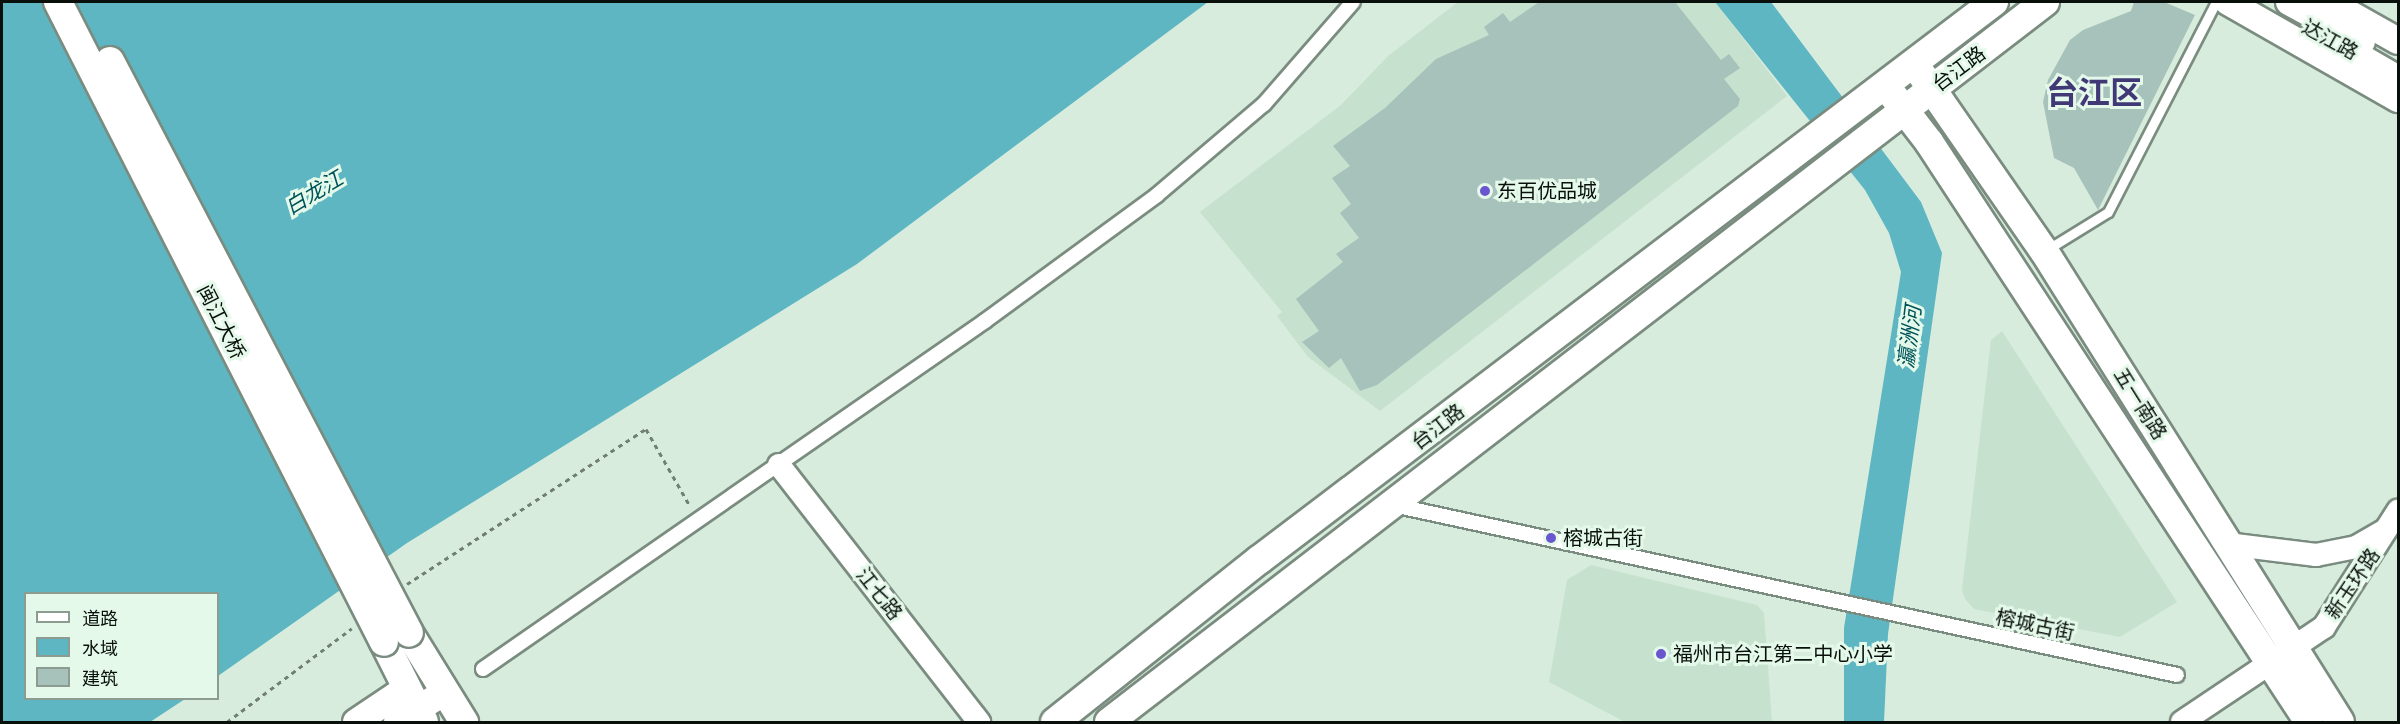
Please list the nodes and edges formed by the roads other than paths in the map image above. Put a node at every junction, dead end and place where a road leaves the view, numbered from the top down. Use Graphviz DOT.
graph roads {
  1 [pos="58,2"];
  2 [pos="79,2"];
  3 [pos="1353,2"];
  4 [pos="1994,2"];
  5 [pos="2045,2"];
  6 [pos="2216,2"];
  7 [pos="2228,2"];
  8 [pos="2262,2"];
  9 [pos="2289,2"];
  10 [pos="2329,2"];
  11 [pos="2398,41"];
  12 [pos="2398,62"];
  13 [pos="1912,64"];
  14 [pos="2398,79"];
  15 [pos="1884,84"];
  16 [pos="1934,89"];
  17 [pos="2398,99"];
  18 [pos="1904,110"];
  19 [pos="2044,251"];
  20 [pos="778,465"];
  21 [pos="1392,505"];
  22 [pos="2395,518"];
  23 [pos="2227,544"];
  24 [pos="397,638"];
  25 [pos="2296,648"];
  26 [pos="2271,664"];
  27 [pos="483,669"];
  28 [pos="2177,675"];
  29 [pos="445,692"];
  30 [pos="412,711"];
  31 [pos="463,722"];
  32 [pos="356,723"];
  33 [pos="979,723"];
  34 [pos="1055,723"];
  35 [pos="1109,723"];
  36 [pos="2182,723"];
  37 [pos="2309,723"];
  38 [pos="2340,723"];
  1 -- 24 [label="main road, 闽江大桥, bridge"];
  2 -- 24 [label="main road, 闽江大桥, bridge"];
  3 -- 20 [label="street"];
  4 -- 13 [label="main road, 台江路"];
  5 -- 16 [label="main road, 台江路"];
  6 -- 19 [label="lane"];
  7 -- 17 [label="main road"];
  8 -- 14 [label="main road, 达江路"];
  9 -- 12 [label="main road, 达江路"];
  10 -- 11 [label="main road"];
  13 -- 15 [label="main road, 台江路"];
  13 -- 16 [label="main road, 五一南路"];
  15 -- 18 [label="main road, 五一南路"];
  15 -- 34 [label="main road, 台江路"];
  16 -- 18 [label="main road, 台江路"];
  16 -- 19 [label="main road, 五一南路"];
  18 -- 21 [label="main road, 台江路"];
  18 -- 26 [label="main road, 五一南路"];
  19 -- 23 [label="main road, 五一南路"];
  20 -- 27 [label="street"];
  20 -- 33 [label="street, 江七路"];
  21 -- 28 [label="street, 榕城古街"];
  21 -- 35 [label="main road, 台江路"];
  22 -- 23 [label="street"];
  22 -- 25 [label="street, 新玉环路"];
  23 -- 25 [label="main road, 五一南路"];
  24 -- 29 [label="main road"];
  24 -- 30 [label="main road"];
  25 -- 26 [label="street, 新玉环路"];
  25 -- 38 [label="main road, 五一南路"];
  26 -- 36 [label="street, 新玉环路"];
  26 -- 37 [label="main road, 五一南路"];
  29 -- 30 [label="main road"];
  29 -- 31 [label="main road"];
  30 -- 32 [label="main road"];
}
